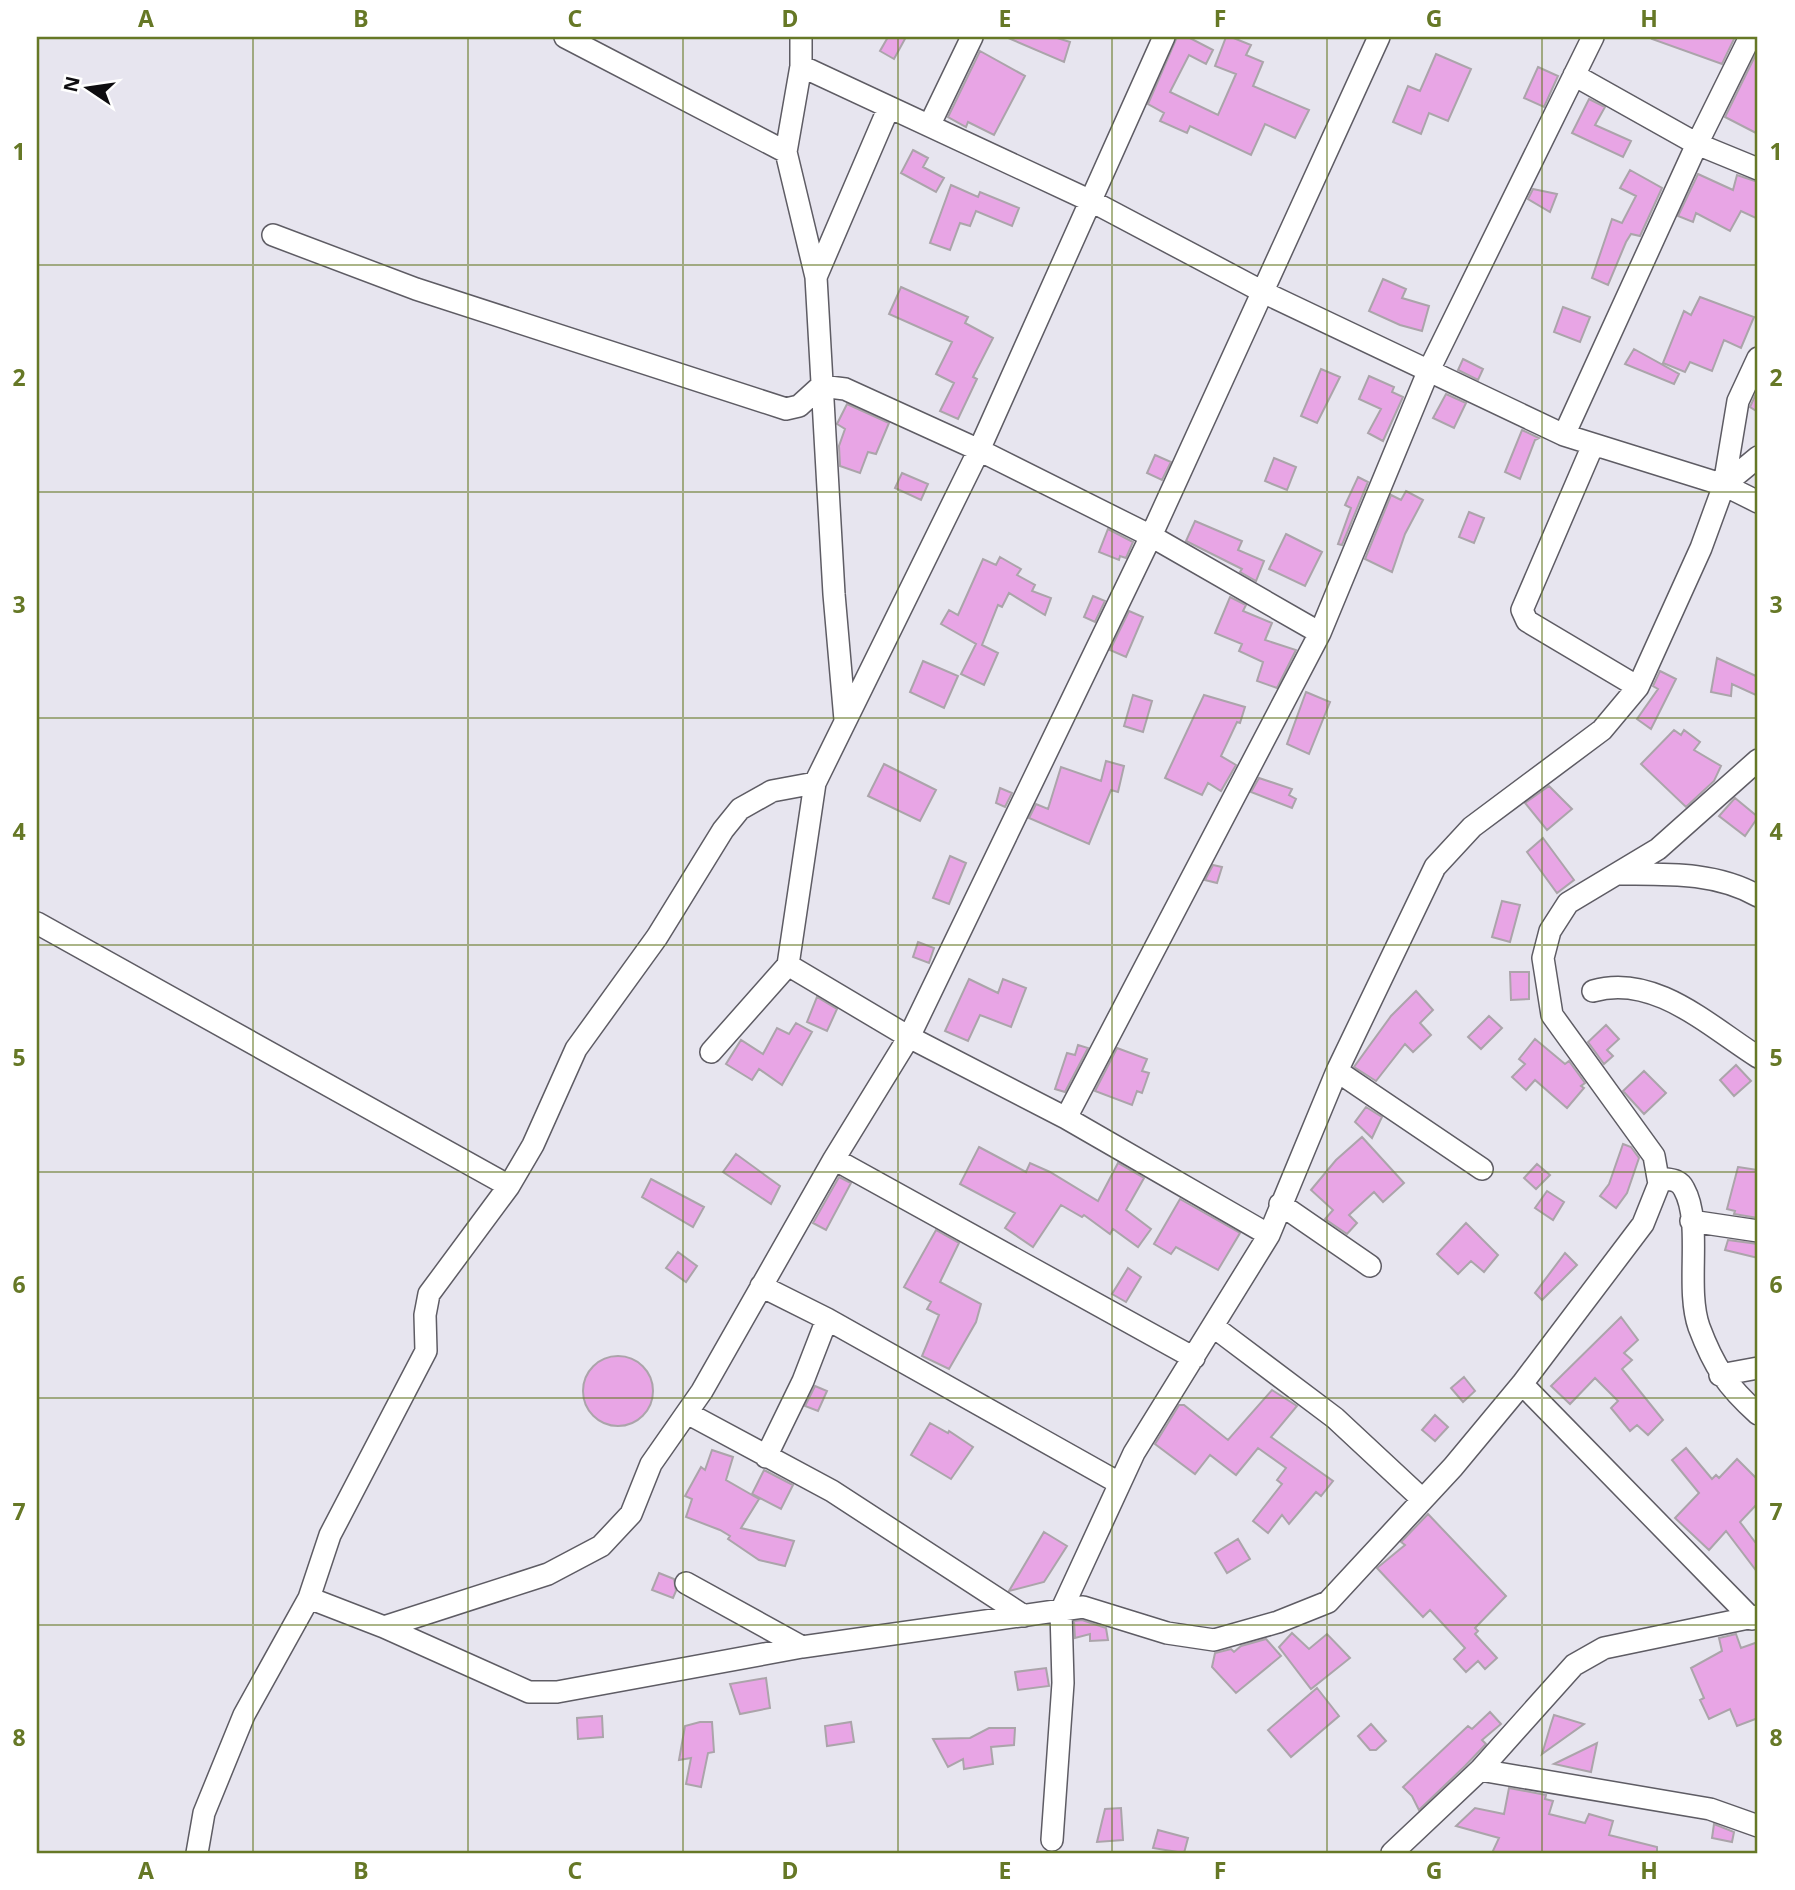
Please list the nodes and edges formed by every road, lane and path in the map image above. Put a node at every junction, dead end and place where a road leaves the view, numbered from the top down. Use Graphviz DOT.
graph roads {
  1 [pos="565,37"];
  2 [pos="801,37"];
  3 [pos="972,37"];
  4 [pos="1164,37"];
  5 [pos="1379,37"];
  6 [pos="1593,37"];
  7 [pos="1750,37"];
  8 [pos="801,66"];
  9 [pos="1574,75"];
  10 [pos="889,107"];
  11 [pos="930,124"];
  12 [pos="1696,144"];
  13 [pos="786,152"];
  14 [pos="1758,169"];
  15 [pos="1093,202"];
  16 [pos="273,235"];
  17 [pos="816,277"];
  18 [pos="1265,293"];
  19 [pos="1758,358"];
  20 [pos="1428,372"];
  21 [pos="821,387"];
  22 [pos="1564,435"];
  23 [pos="1593,445"];
  24 [pos="979,450"];
  25 [pos="1758,457"];
  26 [pos="1724,485"];
  27 [pos="1758,502"];
  28 [pos="1151,536"];
  29 [pos="1320,633"];
  30 [pos="1638,687"];
  31 [pos="845,722"];
  32 [pos="1758,760"];
  33 [pos="815,783"];
  34 [pos="1621,874"];
  35 [pos="1758,896"];
  36 [pos="37,923"];
  37 [pos="788,965"];
  38 [pos="1593,991"];
  39 [pos="909,1037"];
  40 [pos="712,1052"];
  41 [pos="1758,1057"];
  42 [pos="1337,1071"];
  43 [pos="1066,1118"];
  44 [pos="834,1159"];
  45 [pos="1482,1170"];
  46 [pos="1659,1184"];
  47 [pos="509,1186"];
  48 [pos="1280,1204"];
  49 [pos="1691,1221"];
  50 [pos="1758,1231"];
  51 [pos="1269,1235"];
  52 [pos="1370,1266"];
  53 [pos="761,1286"];
  54 [pos="827,1319"];
  55 [pos="1214,1327"];
  56 [pos="1194,1358"];
  57 [pos="1758,1368"];
  58 [pos="1720,1375"];
  59 [pos="1522,1384"];
  60 [pos="687,1413"];
  61 [pos="1758,1414"];
  62 [pos="766,1457"];
  63 [pos="1119,1482"];
  64 [pos="1422,1499"];
  65 [pos="686,1583"];
  66 [pos="309,1598"];
  67 [pos="1061,1611"];
  68 [pos="1024,1616"];
  69 [pos="1755,1617"];
  70 [pos="384,1627"];
  71 [pos="802,1647"];
  72 [pos="1480,1770"];
  73 [pos="1758,1826"];
  74 [pos="1052,1840"];
  75 [pos="197,1853"];
  76 [pos="1392,1853"];
  1 -- 13 [label="street"];
  2 -- 8 [label="street"];
  3 -- 11 [label="street"];
  4 -- 15 [label="street"];
  5 -- 18 [label="street"];
  6 -- 9 [label="street"];
  7 -- 12 [label="street"];
  8 -- 10 [label="street"];
  8 -- 13 [label="street"];
  9 -- 12 [label="street"];
  9 -- 20 [label="street"];
  10 -- 11 [label="street"];
  10 -- 17 [label="street"];
  11 -- 15 [label="street"];
  12 -- 14 [label="street"];
  12 -- 22 [label="street"];
  13 -- 17 [label="street"];
  15 -- 18 [label="street"];
  15 -- 24 [label="street"];
  16 -- 21 [label="street"];
  17 -- 21 [label="street"];
  18 -- 20 [label="street"];
  18 -- 28 [label="street"];
  19 -- 26 [label="street"];
  20 -- 22 [label="street"];
  20 -- 29 [label="street"];
  21 -- 24 [label="street"];
  21 -- 31 [label="street"];
  22 -- 23 [label="street"];
  23 -- 26 [label="street"];
  23 -- 30 [label="street"];
  24 -- 28 [label="street"];
  24 -- 31 [label="street"];
  25 -- 26 [label="street"];
  26 -- 27 [label="street"];
  26 -- 30 [label="street"];
  28 -- 29 [label="street"];
  28 -- 39 [label="street"];
  29 -- 43 [label="street"];
  30 -- 42 [label="street"];
  31 -- 33 [label="street"];
  32 -- 34 [label="street"];
  33 -- 37 [label="street"];
  33 -- 47 [label="street"];
  34 -- 35 [label="street"];
  34 -- 46 [label="street"];
  36 -- 47 [label="street"];
  37 -- 39 [label="street"];
  37 -- 40 [label="street"];
  38 -- 41 [label="street"];
  39 -- 43 [label="street"];
  39 -- 44 [label="street"];
  42 -- 45 [label="street"];
  42 -- 48 [label="street"];
  43 -- 51 [label="street"];
  44 -- 53 [label="street"];
  44 -- 56 [label="street"];
  46 -- 49 [label="street"];
  46 -- 59 [label="street"];
  47 -- 66 [label="street"];
  48 -- 51 [label="street"];
  48 -- 52 [label="street"];
  49 -- 50 [label="street"];
  49 -- 58 [label="street"];
  51 -- 55 [label="street"];
  53 -- 54 [label="street"];
  53 -- 60 [label="street"];
  54 -- 62 [label="street"];
  54 -- 63 [label="street"];
  55 -- 56 [label="street"];
  55 -- 64 [label="street"];
  56 -- 63 [label="street"];
  57 -- 58 [label="street"];
  58 -- 61 [label="street"];
  59 -- 64 [label="street"];
  59 -- 69 [label="street"];
  60 -- 62 [label="street"];
  60 -- 70 [label="street"];
  62 -- 68 [label="street"];
  63 -- 67 [label="street"];
  64 -- 67 [label="street"];
  65 -- 71 [label="street"];
  66 -- 70 [label="street"];
  66 -- 75 [label="street"];
  67 -- 68 [label="street"];
  67 -- 74 [label="street"];
  68 -- 71 [label="street"];
  69 -- 72 [label="street"];
  70 -- 71 [label="street"];
  72 -- 73 [label="street"];
  72 -- 76 [label="street"];
}
